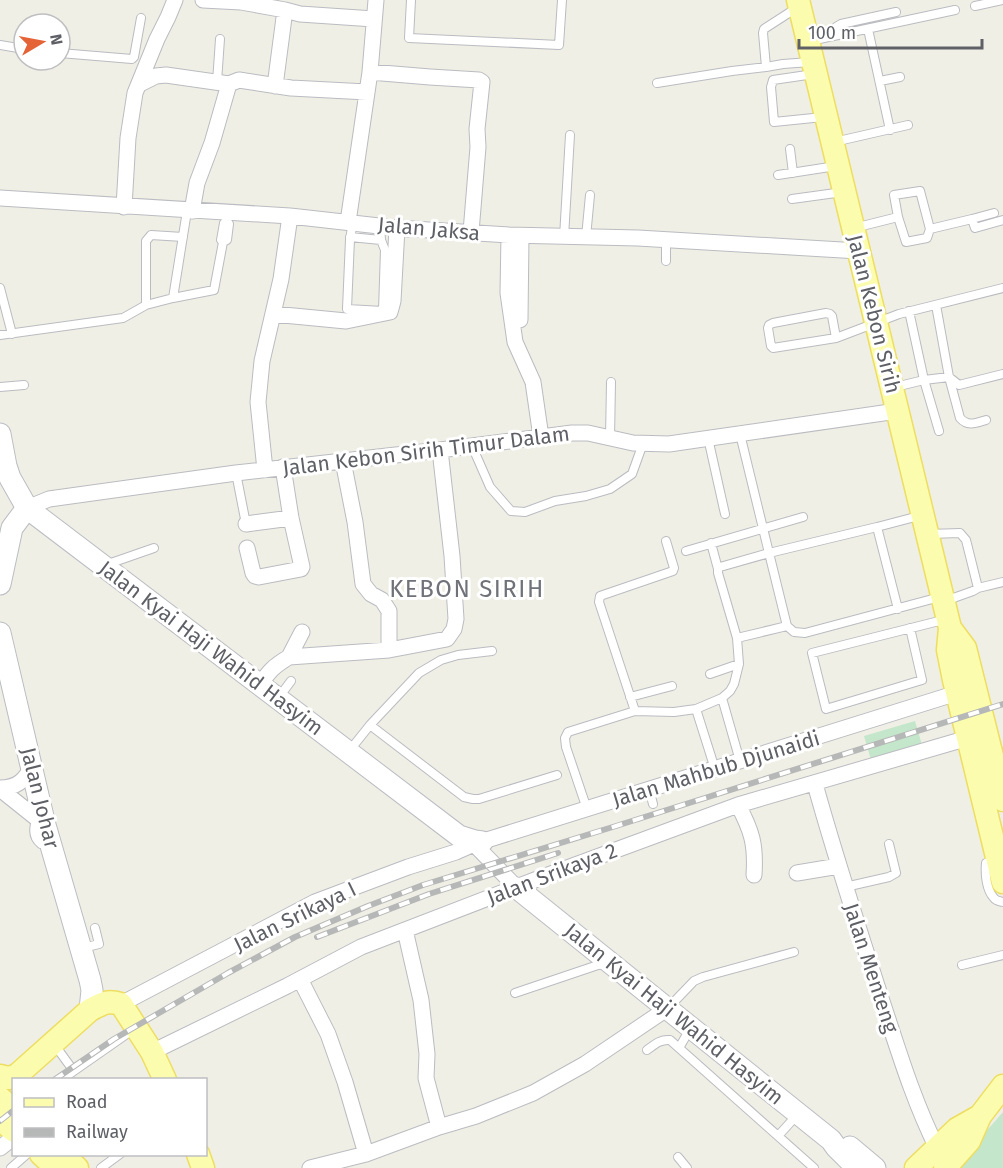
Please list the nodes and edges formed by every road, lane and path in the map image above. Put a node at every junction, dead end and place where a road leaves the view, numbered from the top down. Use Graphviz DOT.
graph roads {
  1 [pos="175,0"];
  2 [pos="202,0"];
  3 [pos="376,0"];
  4 [pos="411,0"];
  5 [pos="562,0"];
  6 [pos="1003,0"];
  7 [pos="798,3"];
  8 [pos="975,6"];
  9 [pos="296,8"];
  10 [pos="955,9"];
  11 [pos="896,12"];
  12 [pos="141,18"];
  13 [pos="374,19"];
  14 [pos="868,29"];
  15 [pos="836,35"];
  16 [pos="220,39"];
  17 [pos="72,54"];
  18 [pos="812,59"];
  19 [pos="766,67"];
  20 [pos="371,72"];
  21 [pos="900,77"];
  22 [pos="880,81"];
  23 [pos="223,83"];
  24 [pos="657,83"];
  25 [pos="140,84"];
  26 [pos="274,86"];
  27 [pos="367,92"];
  28 [pos="826,116"];
  29 [pos="908,125"];
  30 [pos="890,130"];
  31 [pos="570,135"];
  32 [pos="832,142"];
  33 [pos="790,149"];
  34 [pos="838,165"];
  35 [pos="793,172"];
  36 [pos="778,175"];
  37 [pos="844,192"];
  38 [pos="590,195"];
  39 [pos="0,198"];
  40 [pos="792,199"];
  41 [pos="124,207"];
  42 [pos="189,211"];
  43 [pos="994,213"];
  44 [pos="290,216"];
  45 [pos="227,217"];
  46 [pos="898,217"];
  47 [pos="972,219"];
  48 [pos="1003,220"];
  49 [pos="350,227"];
  50 [pos="397,228"];
  51 [pos="853,228"];
  52 [pos="930,229"];
  53 [pos="471,232"];
  54 [pos="380,233"];
  55 [pos="515,236"];
  56 [pos="183,237"];
  57 [pos="564,237"];
  58 [pos="586,237"];
  59 [pos="666,240"];
  60 [pos="858,251"];
  61 [pos="666,261"];
  62 [pos="0,288"];
  63 [pos="1003,288"];
  64 [pos="173,298"];
  65 [pos="936,304"];
  66 [pos="146,305"];
  67 [pos="909,311"];
  68 [pos="273,314"];
  69 [pos="519,322"];
  70 [pos="876,322"];
  71 [pos="12,334"];
  72 [pos="0,335"];
  73 [pos="836,338"];
  74 [pos="1003,374"];
  75 [pos="949,377"];
  76 [pos="924,380"];
  77 [pos="611,382"];
  78 [pos="24,385"];
  79 [pos="0,387"];
  80 [pos="892,388"];
  81 [pos="897,411"];
  82 [pos="986,420"];
  83 [pos="939,431"];
  84 [pos="740,434"];
  85 [pos="541,437"];
  86 [pos="610,438"];
  87 [pos="708,438"];
  88 [pos="644,444"];
  89 [pos="472,446"];
  90 [pos="440,450"];
  91 [pos="2,452"];
  92 [pos="343,461"];
  93 [pos="283,467"];
  94 [pos="265,470"];
  95 [pos="236,473"];
  96 [pos="27,508"];
  97 [pos="725,514"];
  98 [pos="803,517"];
  99 [pos="291,518"];
  100 [pos="246,524"];
  101 [pos="925,524"];
  102 [pos="877,526"];
  103 [pos="763,528"];
  104 [pos="666,541"];
  105 [pos="711,543"];
  106 [pos="154,548"];
  107 [pos="247,548"];
  108 [pos="686,551"];
  109 [pos="770,553"];
  110 [pos="104,566"];
  111 [pos="718,569"];
  112 [pos="1003,582"];
  113 [pos="0,584"];
  114 [pos="978,588"];
  115 [pos="898,609"];
  116 [pos="946,611"];
  117 [pos="787,626"];
  118 [pos="910,628"];
  119 [pos="0,633"];
  120 [pos="302,633"];
  121 [pos="737,638"];
  122 [pos="389,650"];
  123 [pos="492,651"];
  124 [pos="289,657"];
  125 [pos="740,664"];
  126 [pos="710,674"];
  127 [pos="291,681"];
  128 [pos="260,685"];
  129 [pos="672,686"];
  130 [pos="957,693"];
  131 [pos="630,697"];
  132 [pos="722,698"];
  133 [pos="278,699"];
  134 [pos="696,709"];
  135 [pos="635,711"];
  136 [pos="370,725"];
  137 [pos="968,738"];
  138 [pos="348,752"];
  139 [pos="740,761"];
  140 [pos="32,765"];
  141 [pos="715,769"];
  142 [pos="557,775"];
  143 [pos="815,783"];
  144 [pos="0,789"];
  145 [pos="1003,800"];
  146 [pos="738,805"];
  147 [pos="587,809"];
  148 [pos="44,829"];
  149 [pos="468,843"];
  150 [pos="889,844"];
  151 [pos="997,858"];
  152 [pos="839,866"];
  153 [pos="797,873"];
  154 [pos="754,875"];
  155 [pos="1003,882"];
  156 [pos="845,886"];
  157 [pos="518,888"];
  158 [pos="1003,902"];
  159 [pos="95,928"];
  160 [pos="405,930"];
  161 [pos="794,952"];
  162 [pos="83,955"];
  163 [pos="1003,955"];
  164 [pos="611,963"];
  165 [pos="962,965"];
  166 [pos="300,979"];
  167 [pos="515,993"];
  168 [pos="121,1004"];
  169 [pos="668,1008"];
  170 [pos="90,1010"];
  171 [pos="136,1027"];
  172 [pos="691,1028"];
  173 [pos="53,1043"];
  174 [pos="679,1048"];
  175 [pos="646,1050"];
  176 [pos="152,1052"];
  177 [pos="73,1070"];
  178 [pos="27,1075"];
  179 [pos="0,1076"];
  180 [pos="63,1078"];
  181 [pos="164,1078"];
  182 [pos="1003,1086"];
  183 [pos="0,1098"];
  184 [pos="12,1109"];
  185 [pos="798,1113"];
  186 [pos="0,1119"];
  187 [pos="439,1127"];
  188 [pos="12,1129"];
  189 [pos="778,1136"];
  190 [pos="12,1139"];
  191 [pos="831,1140"];
  192 [pos="0,1148"];
  193 [pos="366,1154"];
  194 [pos="26,1156"];
  195 [pos="42,1156"];
  196 [pos="63,1156"];
  197 [pos="119,1156"];
  198 [pos="678,1157"];
  199 [pos="941,1158"];
  200 [pos="11,1168"];
  201 [pos="56,1168"];
  202 [pos="77,1168"];
  203 [pos="101,1168"];
  204 [pos="310,1168"];
  205 [pos="687,1168"];
  206 [pos="814,1168"];
  207 [pos="856,1168"];
  208 [pos="875,1168"];
  209 [pos="916,1168"];
  1 -- 25 [label="street"];
  2 -- 9 [label="street"];
  3 -- 13 [label="street"];
  4 -- 5 [label="lane"];
  6 -- 8 [label="lane"];
  7 -- 18 [label="main road, Jalan Kebon Sirih"];
  7 -- 19 [label="lane"];
  9 -- 13 [label="street"];
  9 -- 26 [label="street"];
  10 -- 14 [label="lane"];
  11 -- 15 [label="lane"];
  12 -- 17 [label="lane"];
  13 -- 20 [label="street"];
  14 -- 15 [label="lane"];
  14 -- 22 [label="lane"];
  15 -- 18 [label="lane"];
  16 -- 23 [label="lane"];
  18 -- 19 [label="lane"];
  18 -- 28 [label="main road, Jalan Kebon Sirih"];
  18 -- 28 [label="lane"];
  19 -- 24 [label="lane"];
  20 -- 27 [label="street"];
  20 -- 53 [label="street"];
  21 -- 22 [label="lane"];
  22 -- 30 [label="lane"];
  23 -- 25 [label="street"];
  23 -- 26 [label="street"];
  23 -- 42 [label="street"];
  25 -- 41 [label="street"];
  26 -- 27 [label="street"];
  27 -- 49 [label="street"];
  28 -- 32 [label="main road, Jalan Kebon Sirih"];
  29 -- 30 [label="lane"];
  30 -- 32 [label="lane"];
  31 -- 57 [label="lane"];
  32 -- 34 [label="main road, Jalan Kebon Sirih"];
  33 -- 35 [label="lane"];
  34 -- 35 [label="lane"];
  34 -- 37 [label="main road, Jalan Kebon Sirih"];
  35 -- 36 [label="lane"];
  37 -- 40 [label="lane"];
  37 -- 51 [label="main road, Jalan Kebon Sirih"];
  38 -- 58 [label="lane"];
  39 -- 41 [label="street, Jalan Jaksa"];
  41 -- 42 [label="street, Jalan Jaksa"];
  42 -- 45 [label="street, Jalan Jaksa"];
  42 -- 56 [label="lane"];
  43 -- 47 [label="lane"];
  44 -- 45 [label="street, Jalan Jaksa"];
  44 -- 49 [label="street, Jalan Jaksa"];
  44 -- 68 [label="street"];
  45 -- 64 [label="lane"];
  46 -- 51 [label="lane"];
  46 -- 52 [label="lane"];
  46 -- 52 [label="lane"];
  47 -- 48 [label="lane"];
  47 -- 52 [label="lane"];
  49 -- 54 [label="street, Jalan Jaksa"];
  49 -- 54 [label="lane"];
  50 -- 53 [label="street, Jalan Jaksa"];
  50 -- 54 [label="street, Jalan Jaksa"];
  50 -- 68 [label="street"];
  51 -- 60 [label="main road, Jalan Kebon Sirih"];
  53 -- 55 [label="street, Jalan Jaksa"];
  55 -- 57 [label="street, Jalan Jaksa"];
  55 -- 69 [label="street"];
  55 -- 85 [label="street"];
  56 -- 64 [label="lane"];
  56 -- 66 [label="lane"];
  57 -- 58 [label="street, Jalan Jaksa"];
  58 -- 59 [label="street, Jalan Jaksa"];
  59 -- 60 [label="street, Jalan Jaksa"];
  59 -- 61 [label="lane"];
  60 -- 70 [label="main road, Jalan Kebon Sirih"];
  62 -- 71 [label="lane"];
  63 -- 65 [label="lane"];
  64 -- 66 [label="lane"];
  65 -- 67 [label="lane"];
  65 -- 75 [label="lane"];
  66 -- 71 [label="lane"];
  67 -- 70 [label="lane"];
  67 -- 76 [label="lane"];
  68 -- 94 [label="street"];
  70 -- 73 [label="lane"];
  70 -- 80 [label="main road, Jalan Kebon Sirih"];
  71 -- 72 [label="lane"];
  73 -- 73 [label="lane"];
  74 -- 75 [label="lane"];
  75 -- 76 [label="lane"];
  75 -- 82 [label="lane"];
  76 -- 80 [label="lane"];
  76 -- 83 [label="lane"];
  77 -- 86 [label="lane"];
  78 -- 79 [label="lane"];
  80 -- 81 [label="main road, Jalan Kebon Sirih"];
  81 -- 84 [label="street, Jalan Kebon Sirih Timur Dalam"];
  81 -- 101 [label="main road, Jalan Kebon Sirih"];
  84 -- 87 [label="street, Jalan Kebon Sirih Timur Dalam"];
  84 -- 103 [label="lane"];
  85 -- 86 [label="street, Jalan Kebon Sirih Timur Dalam"];
  85 -- 89 [label="street, Jalan Kebon Sirih Timur Dalam"];
  86 -- 88 [label="street, Jalan Kebon Sirih Timur Dalam"];
  87 -- 88 [label="street, Jalan Kebon Sirih Timur Dalam"];
  87 -- 97 [label="lane"];
  88 -- 89 [label="lane"];
  89 -- 90 [label="street, Jalan Kebon Sirih Timur Dalam"];
  90 -- 92 [label="street, Jalan Kebon Sirih Timur Dalam"];
  90 -- 122 [label="street"];
  91 -- 96 [label="street, Jalan Kyai Haji Wahid Hasyim"];
  92 -- 93 [label="street, Jalan Kebon Sirih Timur Dalam"];
  92 -- 122 [label="street"];
  93 -- 94 [label="street, Jalan Kebon Sirih Timur Dalam"];
  93 -- 99 [label="street"];
  94 -- 95 [label="street, Jalan Kebon Sirih Timur Dalam"];
  95 -- 96 [label="street, Jalan Kebon Sirih Timur Dalam"];
  95 -- 100 [label="lane"];
  96 -- 110 [label="street, Jalan Kyai Haji Wahid Hasyim"];
  96 -- 113 [label="street"];
  98 -- 103 [label="lane"];
  99 -- 100 [label="street"];
  99 -- 107 [label="street"];
  101 -- 102 [label="lane"];
  101 -- 114 [label="lane"];
  101 -- 116 [label="main road, Jalan Kebon Sirih"];
  102 -- 109 [label="lane"];
  102 -- 115 [label="lane"];
  103 -- 105 [label="lane"];
  103 -- 109 [label="lane"];
  104 -- 131 [label="lane"];
  105 -- 108 [label="lane"];
  105 -- 111 [label="lane"];
  106 -- 110 [label="lane"];
  109 -- 111 [label="lane"];
  109 -- 117 [label="lane"];
  110 -- 128 [label="street, Jalan Kyai Haji Wahid Hasyim"];
  111 -- 121 [label="lane"];
  112 -- 114 [label="lane"];
  114 -- 116 [label="lane"];
  115 -- 116 [label="lane"];
  115 -- 117 [label="lane"];
  116 -- 118 [label="lane"];
  116 -- 130 [label="main road, Jalan Kebon Sirih"];
  116 -- 145 [label="main road, Jalan Kebon Sirih"];
  117 -- 121 [label="lane"];
  118 -- 118 [label="lane"];
  119 -- 140 [label="street, Jalan Johar"];
  120 -- 124 [label="street"];
  121 -- 125 [label="lane"];
  122 -- 124 [label="street"];
  123 -- 136 [label="lane"];
  124 -- 128 [label="street"];
  125 -- 126 [label="lane"];
  125 -- 132 [label="lane"];
  127 -- 133 [label="lane"];
  128 -- 133 [label="street, Jalan Kyai Haji Wahid Hasyim"];
  129 -- 131 [label="lane"];
  130 -- 137 [label="main road, Jalan Kebon Sirih"];
  130 -- 139 [label="street, Jalan Mahbub Djunaidi"];
  131 -- 135 [label="lane"];
  132 -- 134 [label="lane"];
  132 -- 139 [label="lane"];
  133 -- 138 [label="street, Jalan Kyai Haji Wahid Hasyim"];
  134 -- 135 [label="lane"];
  134 -- 141 [label="lane"];
  135 -- 147 [label="lane"];
  136 -- 138 [label="lane"];
  136 -- 142 [label="lane"];
  137 -- 143 [label="street, Jalan Srikaya 2"];
  137 -- 151 [label="main road, Jalan Kebon Sirih"];
  138 -- 149 [label="street, Jalan Kyai Haji Wahid Hasyim"];
  139 -- 141 [label="street, Jalan Mahbub Djunaidi"];
  140 -- 144 [label="street"];
  140 -- 148 [label="street, Jalan Johar"];
  141 -- 147 [label="street, Jalan Mahbub Djunaidi"];
  143 -- 146 [label="street, Jalan Srikaya 2"];
  143 -- 152 [label="street, Jalan Menteng"];
  144 -- 148 [label="street"];
  146 -- 154 [label="street"];
  146 -- 157 [label="street, Jalan Srikaya 2"];
  147 -- 149 [label="street, Jalan Mahbub Djunaidi"];
  148 -- 162 [label="street, Jalan Johar"];
  149 -- 157 [label="street"];
  149 -- 168 [label="street, Jalan Srikaya I"];
  150 -- 156 [label="lane"];
  151 -- 155 [label="main road, Jalan Kebon Sirih"];
  151 -- 158 [label="lane"];
  152 -- 153 [label="street"];
  152 -- 156 [label="street, Jalan Menteng"];
  156 -- 199 [label="street, Jalan Menteng"];
  157 -- 160 [label="street, Jalan Srikaya 2"];
  157 -- 164 [label="street, Jalan Kyai Haji Wahid Hasyim"];
  159 -- 162 [label="lane"];
  160 -- 166 [label="street, Jalan Srikaya 2"];
  160 -- 187 [label="street"];
  161 -- 169 [label="lane"];
  162 -- 168 [label="street, Jalan Johar"];
  162 -- 170 [label="street, Jalan Johar"];
  163 -- 165 [label="lane"];
  164 -- 167 [label="lane"];
  164 -- 169 [label="street, Jalan Kyai Haji Wahid Hasyim"];
  166 -- 176 [label="street, Jalan Srikaya 2"];
  166 -- 193 [label="street"];
  168 -- 170 [label="main road"];
  168 -- 171 [label="main road"];
  169 -- 172 [label="street, Jalan Kyai Haji Wahid Hasyim"];
  169 -- 187 [label="street"];
  170 -- 173 [label="main road"];
  171 -- 176 [label="main road"];
  171 -- 177 [label="lane"];
  172 -- 174 [label="lane"];
  172 -- 185 [label="street, Jalan Kyai Haji Wahid Hasyim"];
  173 -- 177 [label="lane"];
  173 -- 178 [label="main road"];
  174 -- 175 [label="lane"];
  174 -- 189 [label="lane"];
  176 -- 181 [label="main road"];
  177 -- 180 [label="lane"];
  178 -- 179 [label="main road"];
  182 -- 199 [label="main road"];
  183 -- 184 [label="main road"];
  185 -- 189 [label="lane"];
  185 -- 191 [label="street, Jalan Kyai Haji Wahid Hasyim"];
  186 -- 188 [label="main road"];
  187 -- 193 [label="street"];
  189 -- 206 [label="lane"];
  190 -- 192 [label="street"];
  191 -- 207 [label="street, Jalan Kyai Haji Wahid Hasyim"];
  191 -- 208 [label="street, Jalan Kyai Haji Wahid Hasyim"];
  193 -- 204 [label="street"];
  194 -- 200 [label="lane"];
  195 -- 201 [label="main road"];
  196 -- 202 [label="main road"];
  197 -- 203 [label="lane"];
  198 -- 205 [label="lane"];
  199 -- 209 [label="main road"];
}
